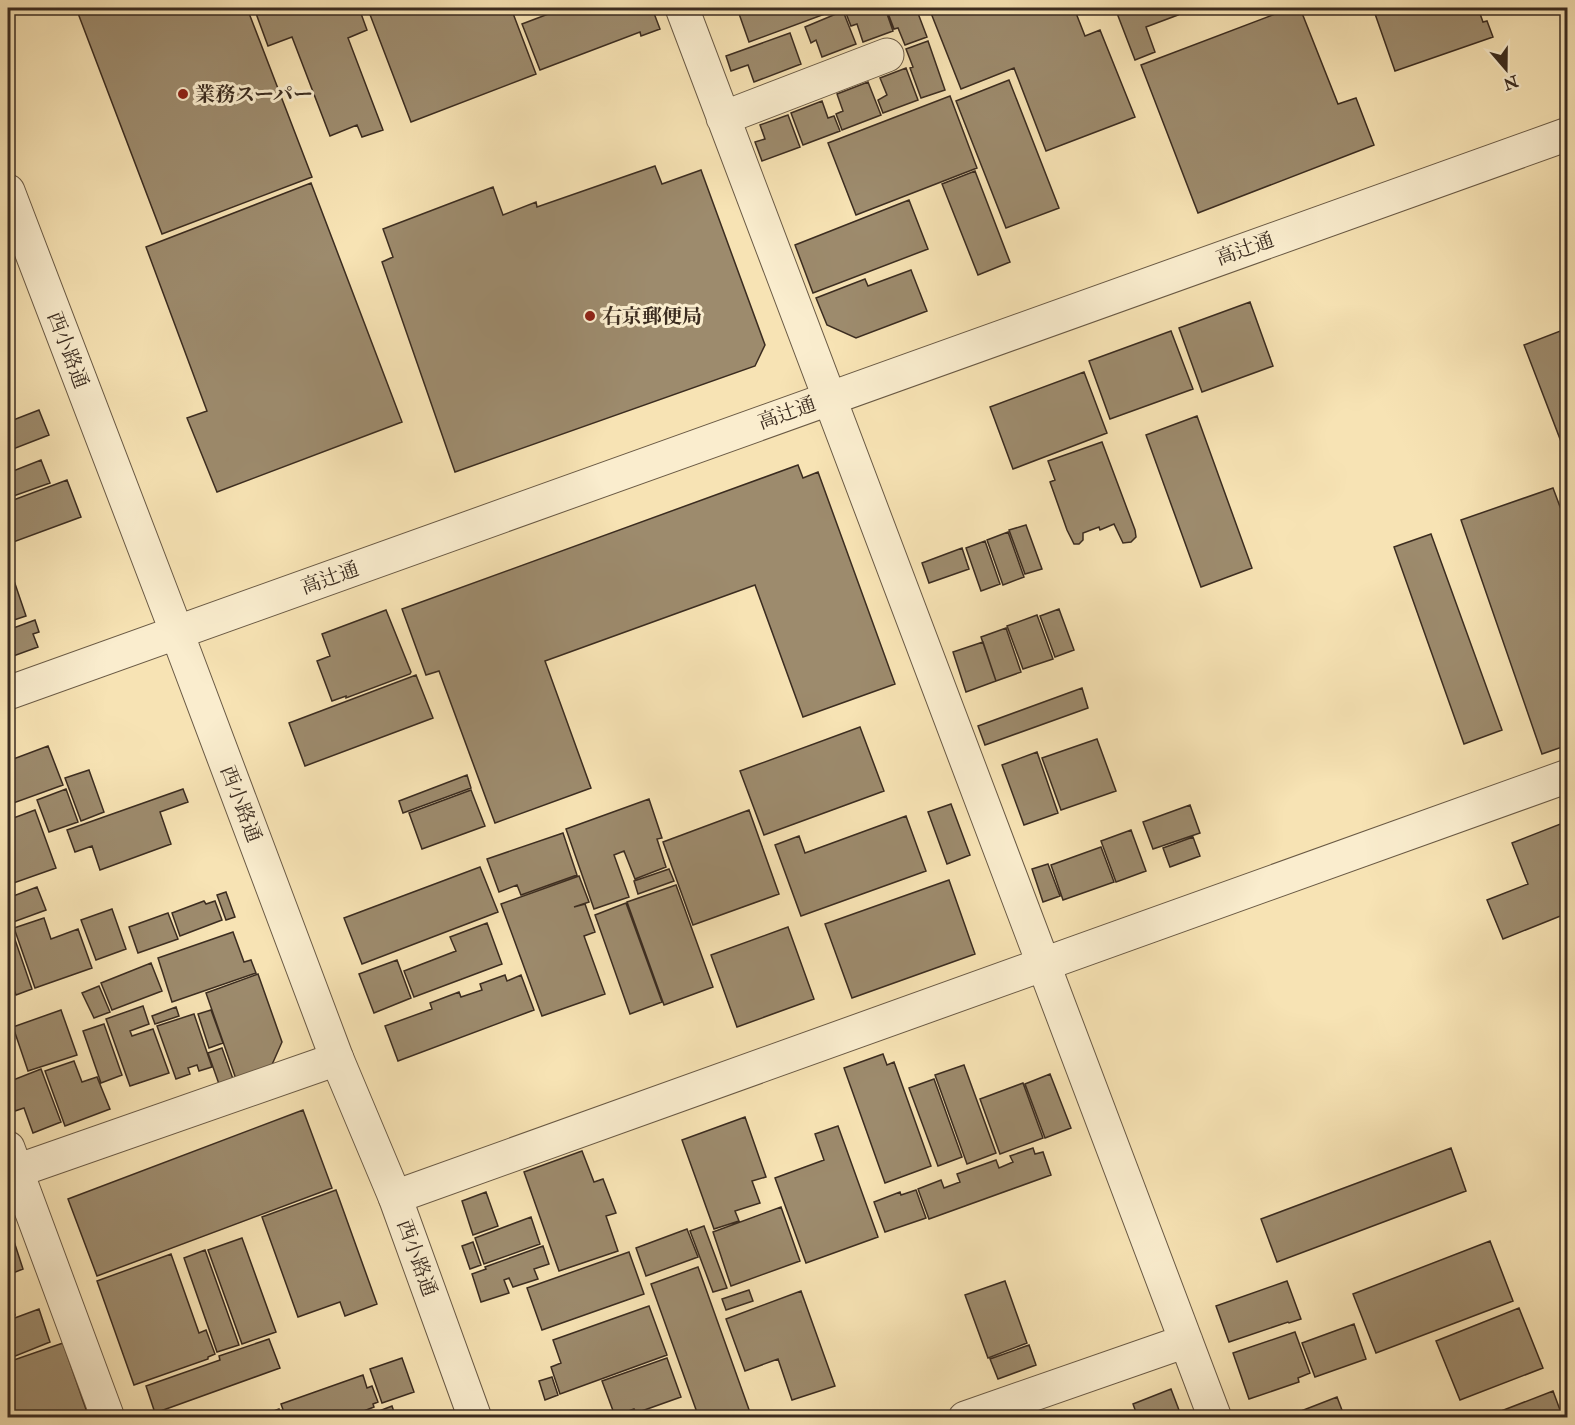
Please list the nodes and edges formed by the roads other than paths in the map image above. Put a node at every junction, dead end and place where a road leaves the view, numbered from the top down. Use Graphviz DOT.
graph roads {
  1 [pos="682,8"];
  2 [pos="887,55"];
  3 [pos="723,118"];
  4 [pos="1568,134"];
  5 [pos="8,191"];
  6 [pos="829,398"];
  7 [pos="177,633"];
  8 [pos="8,693"];
  9 [pos="1568,776"];
  10 [pos="1043,964"];
  11 [pos="337,1059"];
  12 [pos="10,1165"];
  13 [pos="394,1197"];
  14 [pos="1186,1341"];
  15 [pos="108,1418"];
  16 [pos="475,1418"];
  17 [pos="965,1418"];
  18 [pos="1215,1418"];
  1 -- 3 [label="street"];
  2 -- 3 [label="street"];
  3 -- 6 [label="street"];
  4 -- 6 [label="street, 高辻通"];
  5 -- 7 [label="street, 西小路通"];
  6 -- 7 [label="street, 高辻通"];
  6 -- 10 [label="street"];
  7 -- 8 [label="street, 高辻通"];
  7 -- 11 [label="street, 西小路通"];
  9 -- 10 [label="street"];
  10 -- 13 [label="street"];
  10 -- 14 [label="street"];
  11 -- 12 [label="street"];
  11 -- 13 [label="street, 西小路通"];
  12 -- 15 [label="street"];
  13 -- 16 [label="street, 西小路通"];
  14 -- 17 [label="street"];
  14 -- 18 [label="street"];
}
